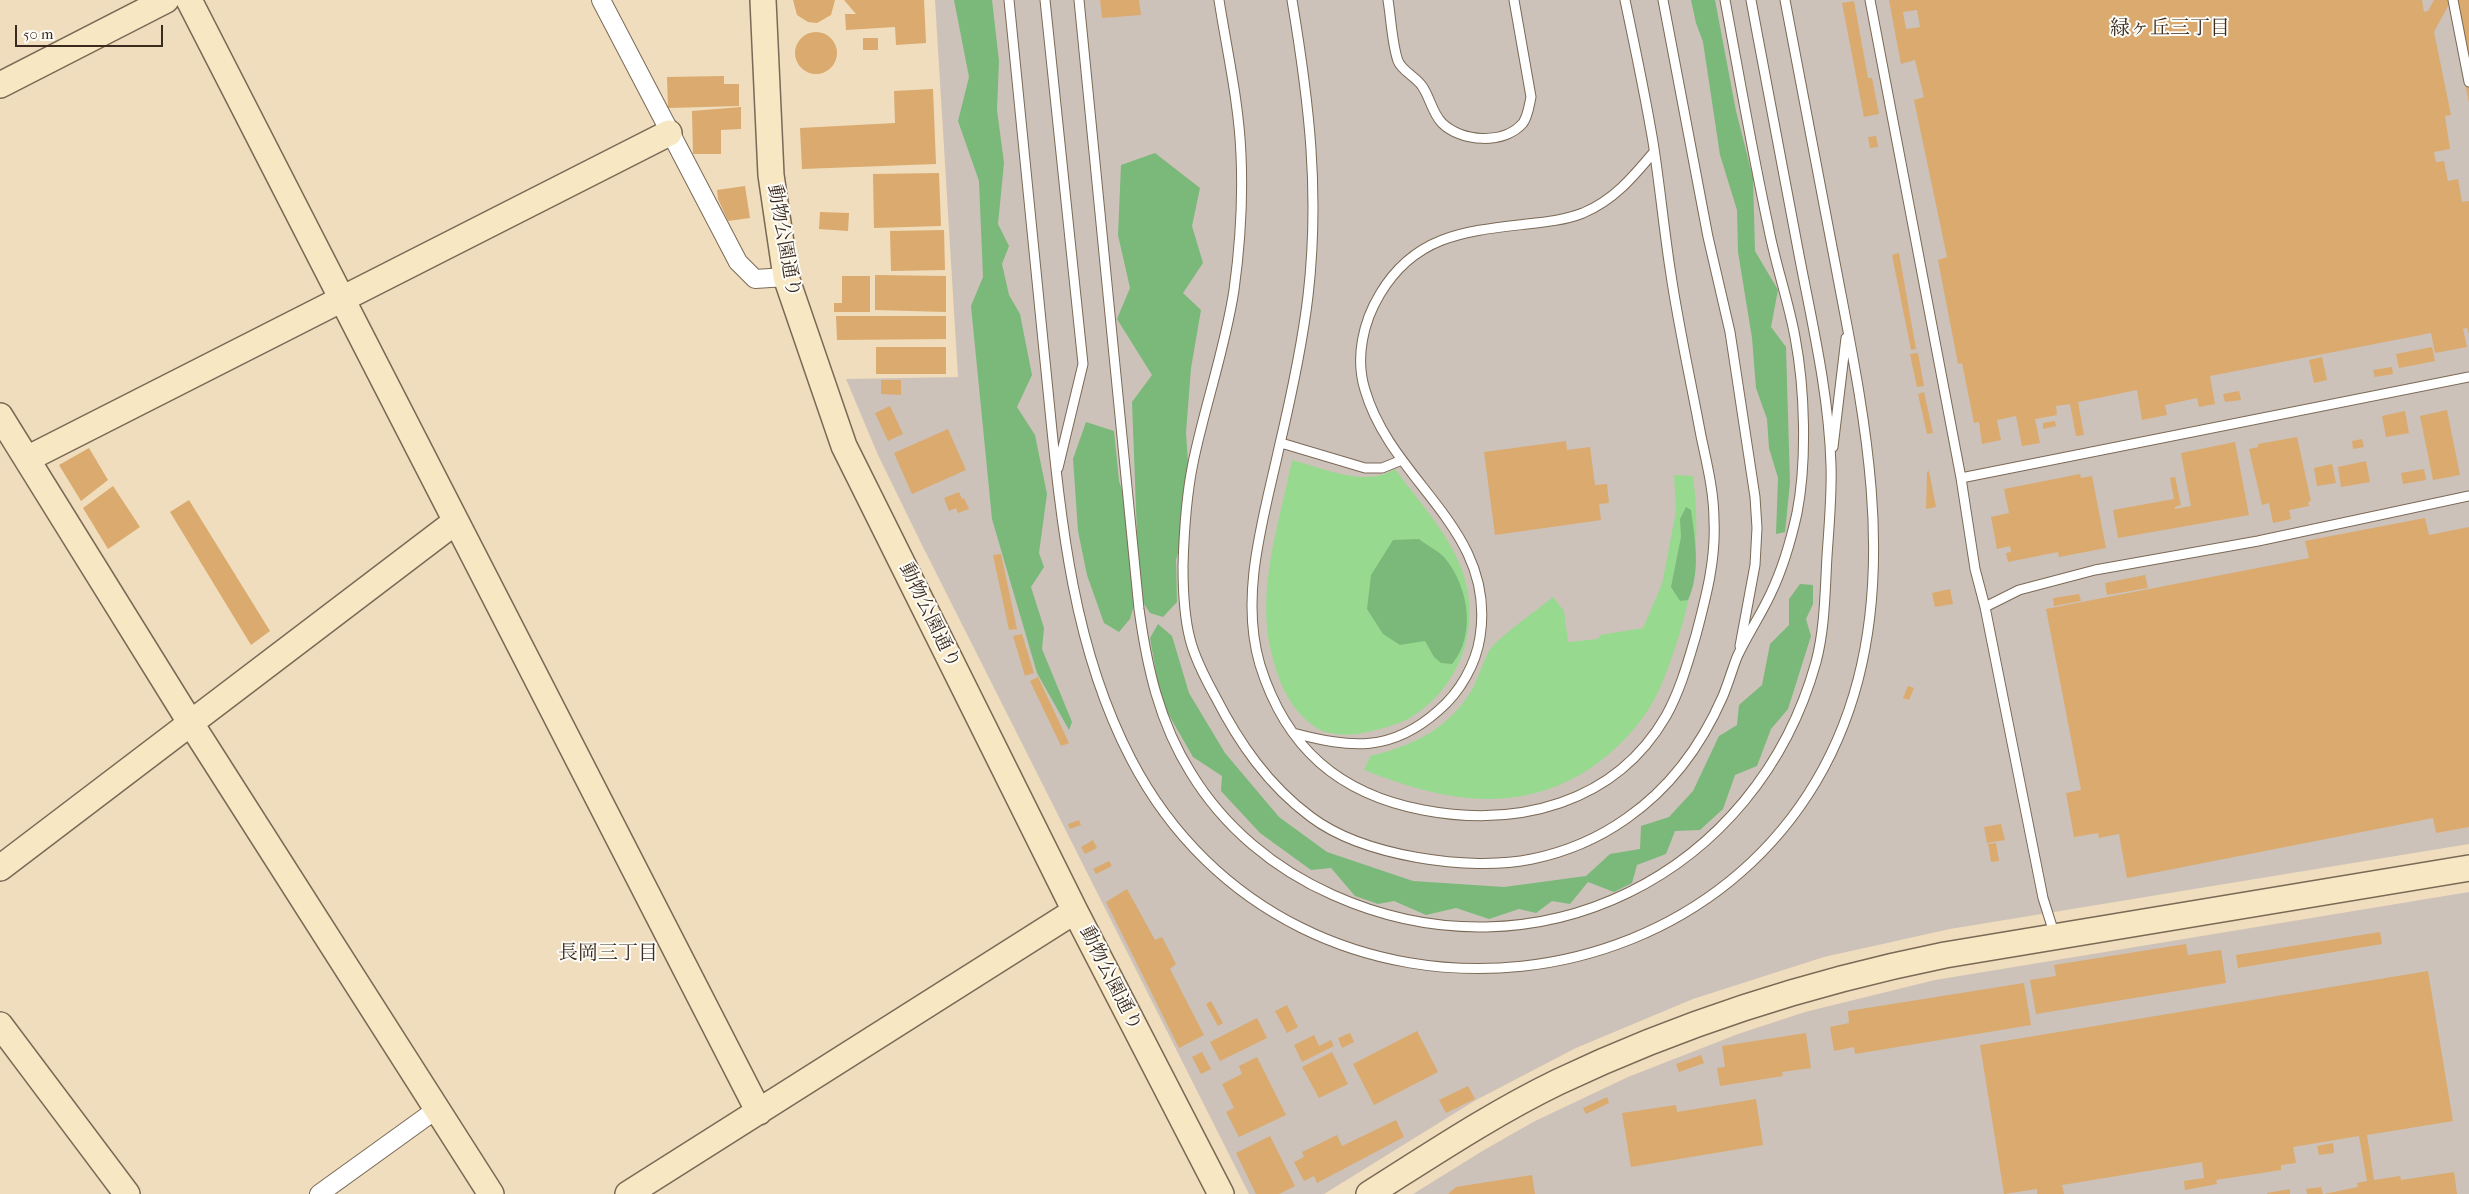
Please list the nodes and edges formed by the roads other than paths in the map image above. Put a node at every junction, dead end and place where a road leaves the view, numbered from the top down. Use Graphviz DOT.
graph roads {
  1 [pos="166,0"];
  2 [pos="189,0"];
  3 [pos="601,0"];
  4 [pos="763,0"];
  5 [pos="1009,0"];
  6 [pos="1045,0"];
  7 [pos="1079,0"];
  8 [pos="1219,0"];
  9 [pos="1292,0"];
  10 [pos="1388,0"];
  11 [pos="1514,0"];
  12 [pos="1625,0"];
  13 [pos="1664,0"];
  14 [pos="1725,0"];
  15 [pos="1751,0"];
  16 [pos="1785,0"];
  17 [pos="1870,0"];
  18 [pos="2453,0"];
  19 [pos="2469,82"];
  20 [pos="0,85"];
  21 [pos="669,133"];
  22 [pos="1654,152"];
  23 [pos="786,278"];
  24 [pos="340,298"];
  25 [pos="1847,326"];
  26 [pos="2469,377"];
  27 [pos="0,416"];
  28 [pos="1280,443"];
  29 [pos="27,459"];
  30 [pos="1402,460"];
  31 [pos="1831,464"];
  32 [pos="1056,475"];
  33 [pos="1961,478"];
  34 [pos="2469,496"];
  35 [pos="456,522"];
  36 [pos="1985,607"];
  37 [pos="1738,656"];
  38 [pos="190,722"];
  39 [pos="1292,733"];
  40 [pos="0,868"];
  41 [pos="2469,868"];
  42 [pos="1075,911"];
  43 [pos="2055,936"];
  44 [pos="0,1025"];
  45 [pos="437,1109"];
  46 [pos="759,1112"];
  47 [pos="127,1194"];
  48 [pos="319,1194"];
  49 [pos="491,1194"];
  50 [pos="628,1194"];
  51 [pos="1221,1194"];
  52 [pos="1369,1194"];
  1 -- 20 [label="street"];
  2 -- 24 [label="street"];
  3 -- 21 [label="street"];
  4 -- 23 [label="street, 動物公園通り"];
  5 -- 32 [label="lane"];
  6 -- 32 [label="lane"];
  7 -- 31 [label="lane"];
  8 -- 37 [label="lane"];
  9 -- 28 [label="lane"];
  10 -- 11 [label="lane"];
  12 -- 22 [label="lane"];
  13 -- 37 [label="lane"];
  14 -- 37 [label="lane"];
  15 -- 31 [label="lane"];
  16 -- 25 [label="lane"];
  17 -- 33 [label="lane"];
  18 -- 19 [label="lane"];
  21 -- 23 [label="street"];
  21 -- 24 [label="street"];
  22 -- 30 [label="lane"];
  22 -- 39 [label="lane"];
  23 -- 42 [label="street, 動物公園通り"];
  24 -- 29 [label="street"];
  24 -- 35 [label="street"];
  25 -- 31 [label="lane"];
  25 -- 32 [label="lane"];
  26 -- 33 [label="lane"];
  27 -- 29 [label="street"];
  28 -- 30 [label="lane"];
  28 -- 39 [label="lane"];
  29 -- 38 [label="street"];
  30 -- 39 [label="lane"];
  33 -- 36 [label="lane"];
  34 -- 36 [label="lane"];
  35 -- 38 [label="street"];
  35 -- 46 [label="street"];
  36 -- 43 [label="lane"];
  38 -- 40 [label="street"];
  38 -- 45 [label="street"];
  41 -- 43 [label="street"];
  42 -- 46 [label="street"];
  42 -- 51 [label="street, 動物公園通り"];
  43 -- 52 [label="street"];
  44 -- 47 [label="street"];
  45 -- 48 [label="street"];
  45 -- 49 [label="street"];
  46 -- 50 [label="street"];
}
